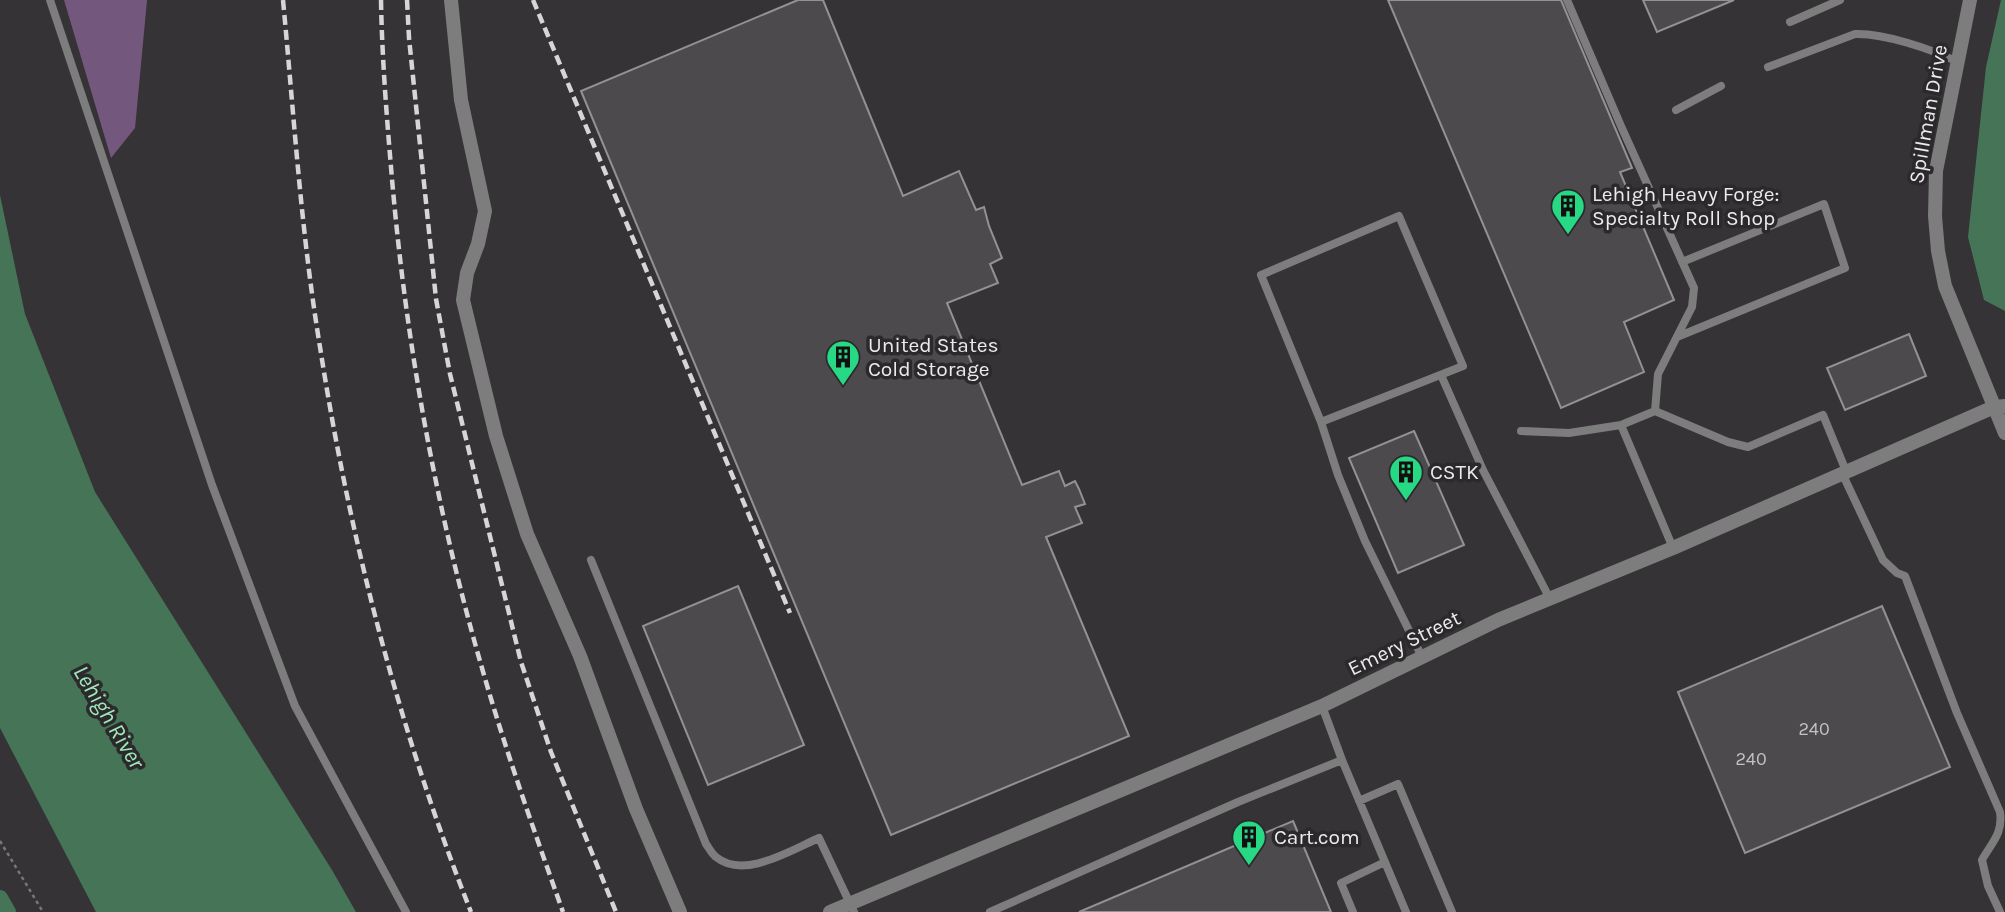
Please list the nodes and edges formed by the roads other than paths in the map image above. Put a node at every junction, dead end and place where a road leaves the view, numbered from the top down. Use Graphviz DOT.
graph roads {
  1 [pos="50,0"];
  2 [pos="451,0"];
  3 [pos="1567,0"];
  4 [pos="1840,0"];
  5 [pos="1970,0"];
  6 [pos="1790,22"];
  7 [pos="1958,62"];
  8 [pos="1768,67"];
  9 [pos="1721,86"];
  10 [pos="1676,110"];
  11 [pos="1682,262"];
  12 [pos="1677,337"];
  13 [pos="1441,375"];
  14 [pos="2001,403"];
  15 [pos="1655,411"];
  16 [pos="1321,422"];
  17 [pos="1621,425"];
  18 [pos="1521,431"];
  19 [pos="2005,433"];
  20 [pos="1844,472"];
  21 [pos="1673,548"];
  22 [pos="591,560"];
  23 [pos="1550,599"];
  24 [pos="1422,657"];
  25 [pos="1322,706"];
  26 [pos="1342,760"];
  27 [pos="1359,801"];
  28 [pos="1385,862"];
  29 [pos="852,908"];
  30 [pos="406,912"];
  31 [pos="680,912"];
  32 [pos="830,912"];
  33 [pos="990,912"];
  34 [pos="1353,912"];
  35 [pos="1406,912"];
  36 [pos="1452,912"];
  37 [pos="2000,912"];
  1 -- 30 [label="lane"];
  2 -- 31 [label="street"];
  3 -- 11 [label="lane"];
  4 -- 6 [label="lane"];
  5 -- 7 [label="street, Spillman Drive"];
  7 -- 8 [label="lane"];
  7 -- 14 [label="street, Spillman Drive"];
  9 -- 10 [label="lane"];
  11 -- 12 [label="lane"];
  11 -- 12 [label="lane"];
  12 -- 15 [label="lane"];
  13 -- 16 [label="lane"];
  13 -- 16 [label="lane"];
  13 -- 23 [label="lane"];
  14 -- 19 [label="street, Spillman Drive"];
  14 -- 20 [label="street, Emery Street"];
  15 -- 17 [label="lane"];
  15 -- 20 [label="lane"];
  16 -- 24 [label="lane"];
  17 -- 18 [label="lane"];
  17 -- 21 [label="lane"];
  20 -- 21 [label="street, Emery Street"];
  20 -- 37 [label="lane"];
  21 -- 23 [label="street, Emery Street"];
  22 -- 29 [label="lane"];
  23 -- 24 [label="street, Emery Street"];
  24 -- 25 [label="street, Emery Street"];
  25 -- 26 [label="lane"];
  25 -- 29 [label="street, Emery Street"];
  26 -- 27 [label="lane"];
  26 -- 33 [label="lane"];
  27 -- 28 [label="lane"];
  27 -- 36 [label="lane"];
  28 -- 34 [label="lane"];
  28 -- 35 [label="lane"];
  29 -- 32 [label="street, Emery Street"];
}
